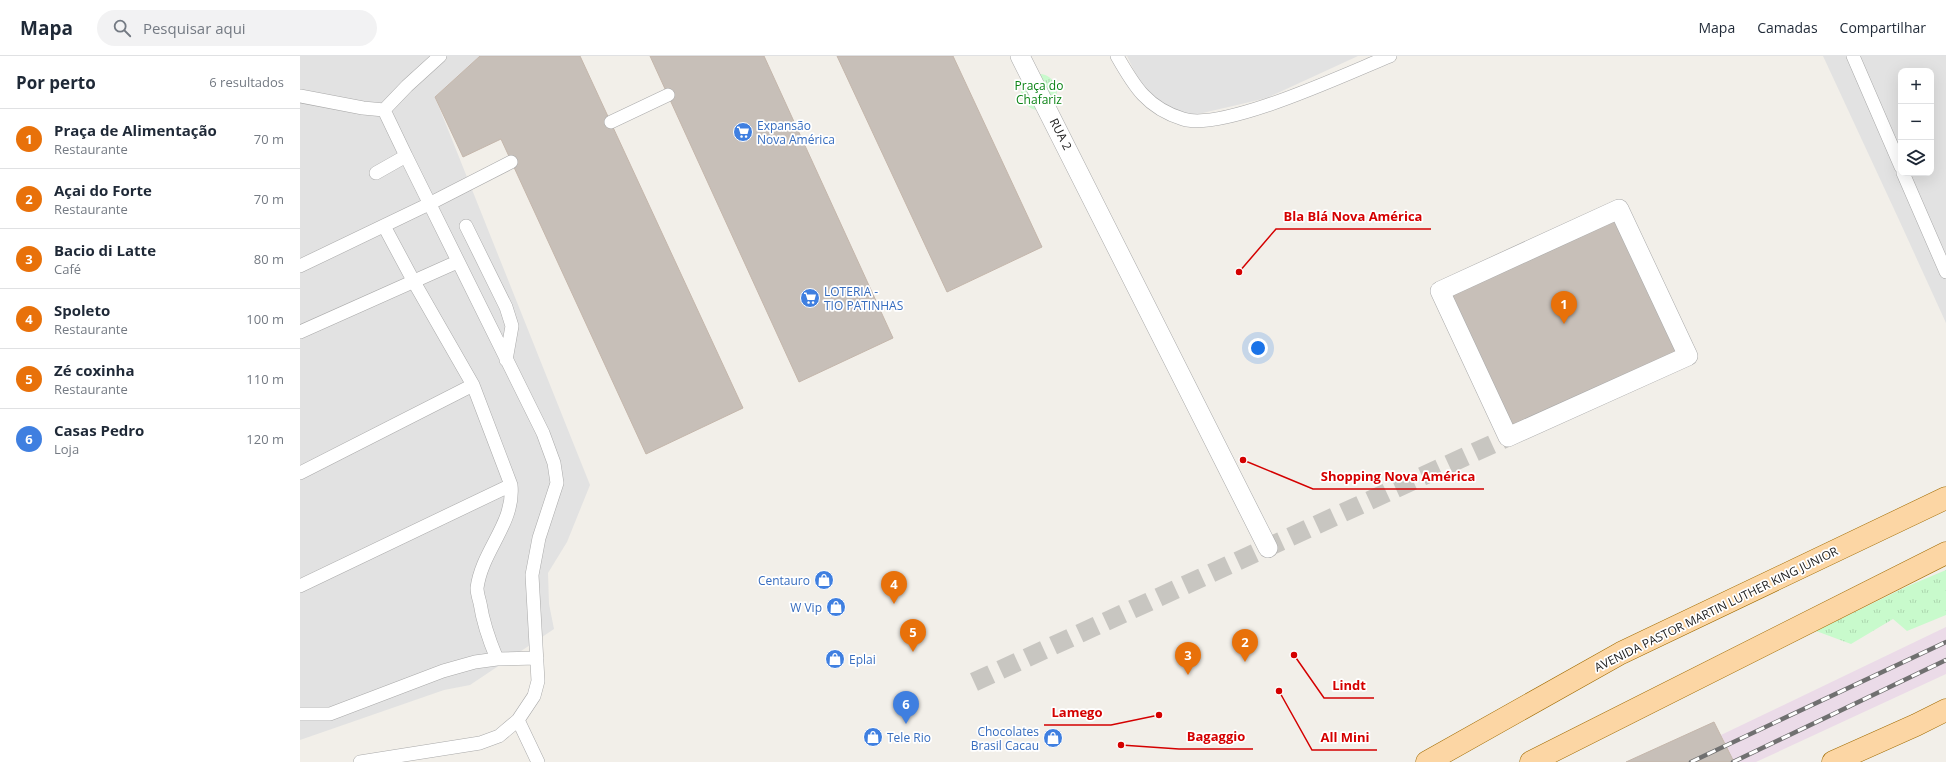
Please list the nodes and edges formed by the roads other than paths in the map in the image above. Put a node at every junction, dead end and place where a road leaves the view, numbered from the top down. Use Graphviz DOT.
graph roads {
  1 [pos="440,56"];
  2 [pos="1020,56"];
  3 [pos="1117,56"];
  4 [pos="1390,56"];
  5 [pos="1853,56"];
  6 [pos="668,95"];
  7 [pos="300,96"];
  8 [pos="384,110"];
  9 [pos="611,122"];
  10 [pos="406,156"];
  11 [pos="1898,160"];
  12 [pos="511,162"];
  13 [pos="376,173"];
  14 [pos="1904,176"];
  15 [pos="429,204"];
  16 [pos="384,226"];
  17 [pos="466,226"];
  18 [pos="457,262"];
  19 [pos="300,266"];
  20 [pos="1946,272"];
  21 [pos="414,282"];
  22 [pos="1440,292"];
  23 [pos="300,332"];
  24 [pos="506,360"];
  25 [pos="473,385"];
  26 [pos="300,473"];
  27 [pos="512,484"];
  28 [pos="1946,498"];
  29 [pos="1268,548"];
  30 [pos="1946,553"];
  31 [pos="300,586"];
  32 [pos="537,658"];
  33 [pos="496,659"];
  34 [pos="1946,710"];
  35 [pos="300,714"];
  36 [pos="518,720"];
  37 [pos="360,762"];
  38 [pos="538,762"];
  39 [pos="1427,762"];
  40 [pos="1531,762"];
  41 [pos="1833,762"];
  1 -- 8 [label="lane"];
  2 -- 29 [label="street, RUA 2"];
  3 -- 4 [label="lane"];
  5 -- 11 [label="lane"];
  6 -- 9 [label="lane"];
  7 -- 8 [label="lane"];
  8 -- 10 [label="lane"];
  10 -- 13 [label="lane"];
  10 -- 15 [label="lane"];
  12 -- 15 [label="lane"];
  14 -- 20 [label="lane"];
  15 -- 16 [label="lane"];
  15 -- 18 [label="lane"];
  16 -- 19 [label="lane"];
  16 -- 21 [label="lane"];
  17 -- 24 [label="lane"];
  18 -- 21 [label="lane"];
  18 -- 24 [label="lane"];
  21 -- 23 [label="lane"];
  21 -- 25 [label="lane"];
  22 -- 22 [label="street"];
  24 -- 32 [label="lane"];
  25 -- 26 [label="lane"];
  25 -- 27 [label="lane"];
  27 -- 31 [label="lane"];
  27 -- 33 [label="lane"];
  28 -- 39 [label="main road, AVENIDA PASTOR MARTIN LUTHER KING JUNIOR"];
  30 -- 40 [label="main road"];
  32 -- 33 [label="lane"];
  32 -- 36 [label="lane"];
  33 -- 35 [label="lane"];
  34 -- 41 [label="main road"];
  36 -- 37 [label="lane"];
  36 -- 38 [label="lane"];
}
